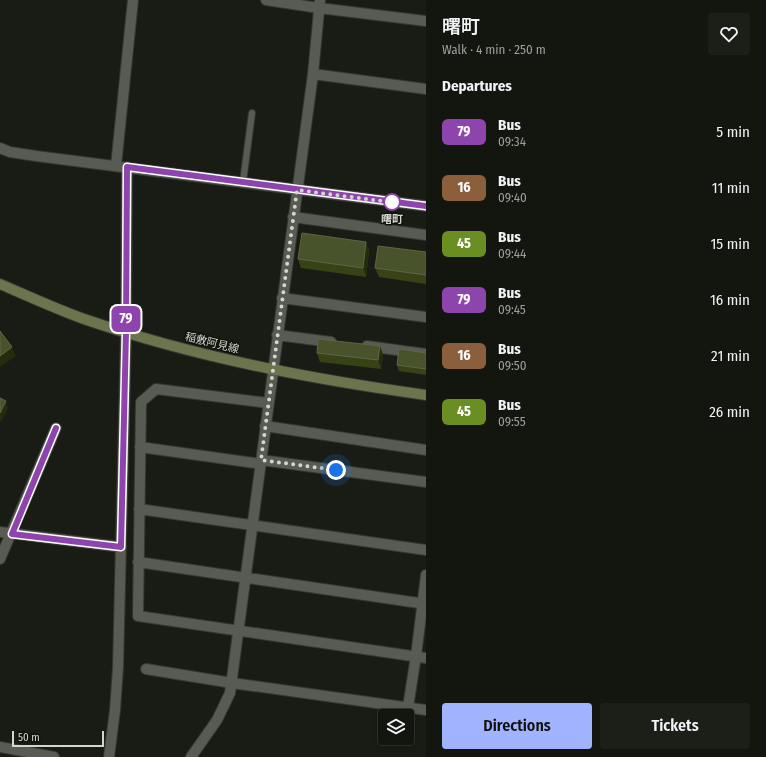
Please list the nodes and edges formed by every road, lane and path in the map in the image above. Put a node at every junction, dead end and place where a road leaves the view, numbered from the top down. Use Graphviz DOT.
graph roads {
  1 [pos="134,0"];
  2 [pos="266,0"];
  3 [pos="320,4"];
  4 [pos="426,21"];
  5 [pos="312,74"];
  6 [pos="426,89"];
  7 [pos="252,113"];
  8 [pos="0,148"];
  9 [pos="122,167"];
  10 [pos="243,182"];
  11 [pos="297,190"];
  12 [pos="426,206"];
  13 [pos="293,217"];
  14 [pos="426,235"];
  15 [pos="0,284"];
  16 [pos="282,298"];
  17 [pos="426,317"];
  18 [pos="126,332"];
  19 [pos="277,335"];
  20 [pos="340,343"];
  21 [pos="356,345"];
  22 [pos="426,354"];
  23 [pos="273,370"];
  24 [pos="426,395"];
  25 [pos="268,403"];
  26 [pos="265,426"];
  27 [pos="56,428"];
  28 [pos="140,447"];
  29 [pos="426,450"];
  30 [pos="261,462"];
  31 [pos="426,482"];
  32 [pos="139,509"];
  33 [pos="253,525"];
  34 [pos="0,532"];
  35 [pos="12,534"];
  36 [pos="121,547"];
  37 [pos="426,550"];
  38 [pos="0,559"];
  39 [pos="138,562"];
  40 [pos="426,575"];
  41 [pos="246,578"];
  42 [pos="424,603"];
  43 [pos="239,631"];
  44 [pos="421,657"];
  45 [pos="146,669"];
  46 [pos="232,683"];
  47 [pos="408,707"];
  48 [pos="426,710"];
  49 [pos="0,747"];
  50 [pos="54,757"];
  51 [pos="109,757"];
  52 [pos="191,757"];
  1 -- 9 [label="street"];
  2 -- 3 [label="street"];
  3 -- 4 [label="street"];
  3 -- 5 [label="street"];
  5 -- 6 [label="street"];
  5 -- 11 [label="street"];
  7 -- 10 [label="lane"];
  8 -- 9 [label="street"];
  9 -- 10 [label="street"];
  9 -- 18 [label="street"];
  10 -- 11 [label="street"];
  11 -- 12 [label="street"];
  11 -- 13 [label="street"];
  13 -- 14 [label="street"];
  13 -- 16 [label="street"];
  15 -- 18 [label="main road, 稲敷阿見線"];
  16 -- 17 [label="street"];
  16 -- 19 [label="street"];
  18 -- 23 [label="main road, 稲敷阿見線"];
  18 -- 36 [label="street"];
  19 -- 20 [label="street"];
  19 -- 23 [label="street"];
  21 -- 22 [label="street"];
  23 -- 24 [label="main road, 稲敷阿見線"];
  23 -- 25 [label="street"];
  25 -- 26 [label="street"];
  25 -- 28 [label="street"];
  26 -- 29 [label="street"];
  26 -- 30 [label="street"];
  27 -- 35 [label="street"];
  28 -- 30 [label="street"];
  28 -- 32 [label="street"];
  30 -- 31 [label="street"];
  30 -- 33 [label="street"];
  32 -- 33 [label="street"];
  32 -- 39 [label="street"];
  33 -- 37 [label="street"];
  33 -- 41 [label="street"];
  34 -- 35 [label="street"];
  35 -- 36 [label="street"];
  35 -- 38 [label="street"];
  36 -- 51 [label="street"];
  39 -- 41 [label="street"];
  39 -- 43 [label="street"];
  40 -- 42 [label="street"];
  41 -- 42 [label="street"];
  41 -- 43 [label="street"];
  42 -- 44 [label="street"];
  43 -- 44 [label="street"];
  43 -- 46 [label="street"];
  44 -- 47 [label="street"];
  45 -- 46 [label="street"];
  46 -- 47 [label="street"];
  46 -- 52 [label="street"];
  47 -- 48 [label="street"];
  49 -- 50 [label="street"];
}
